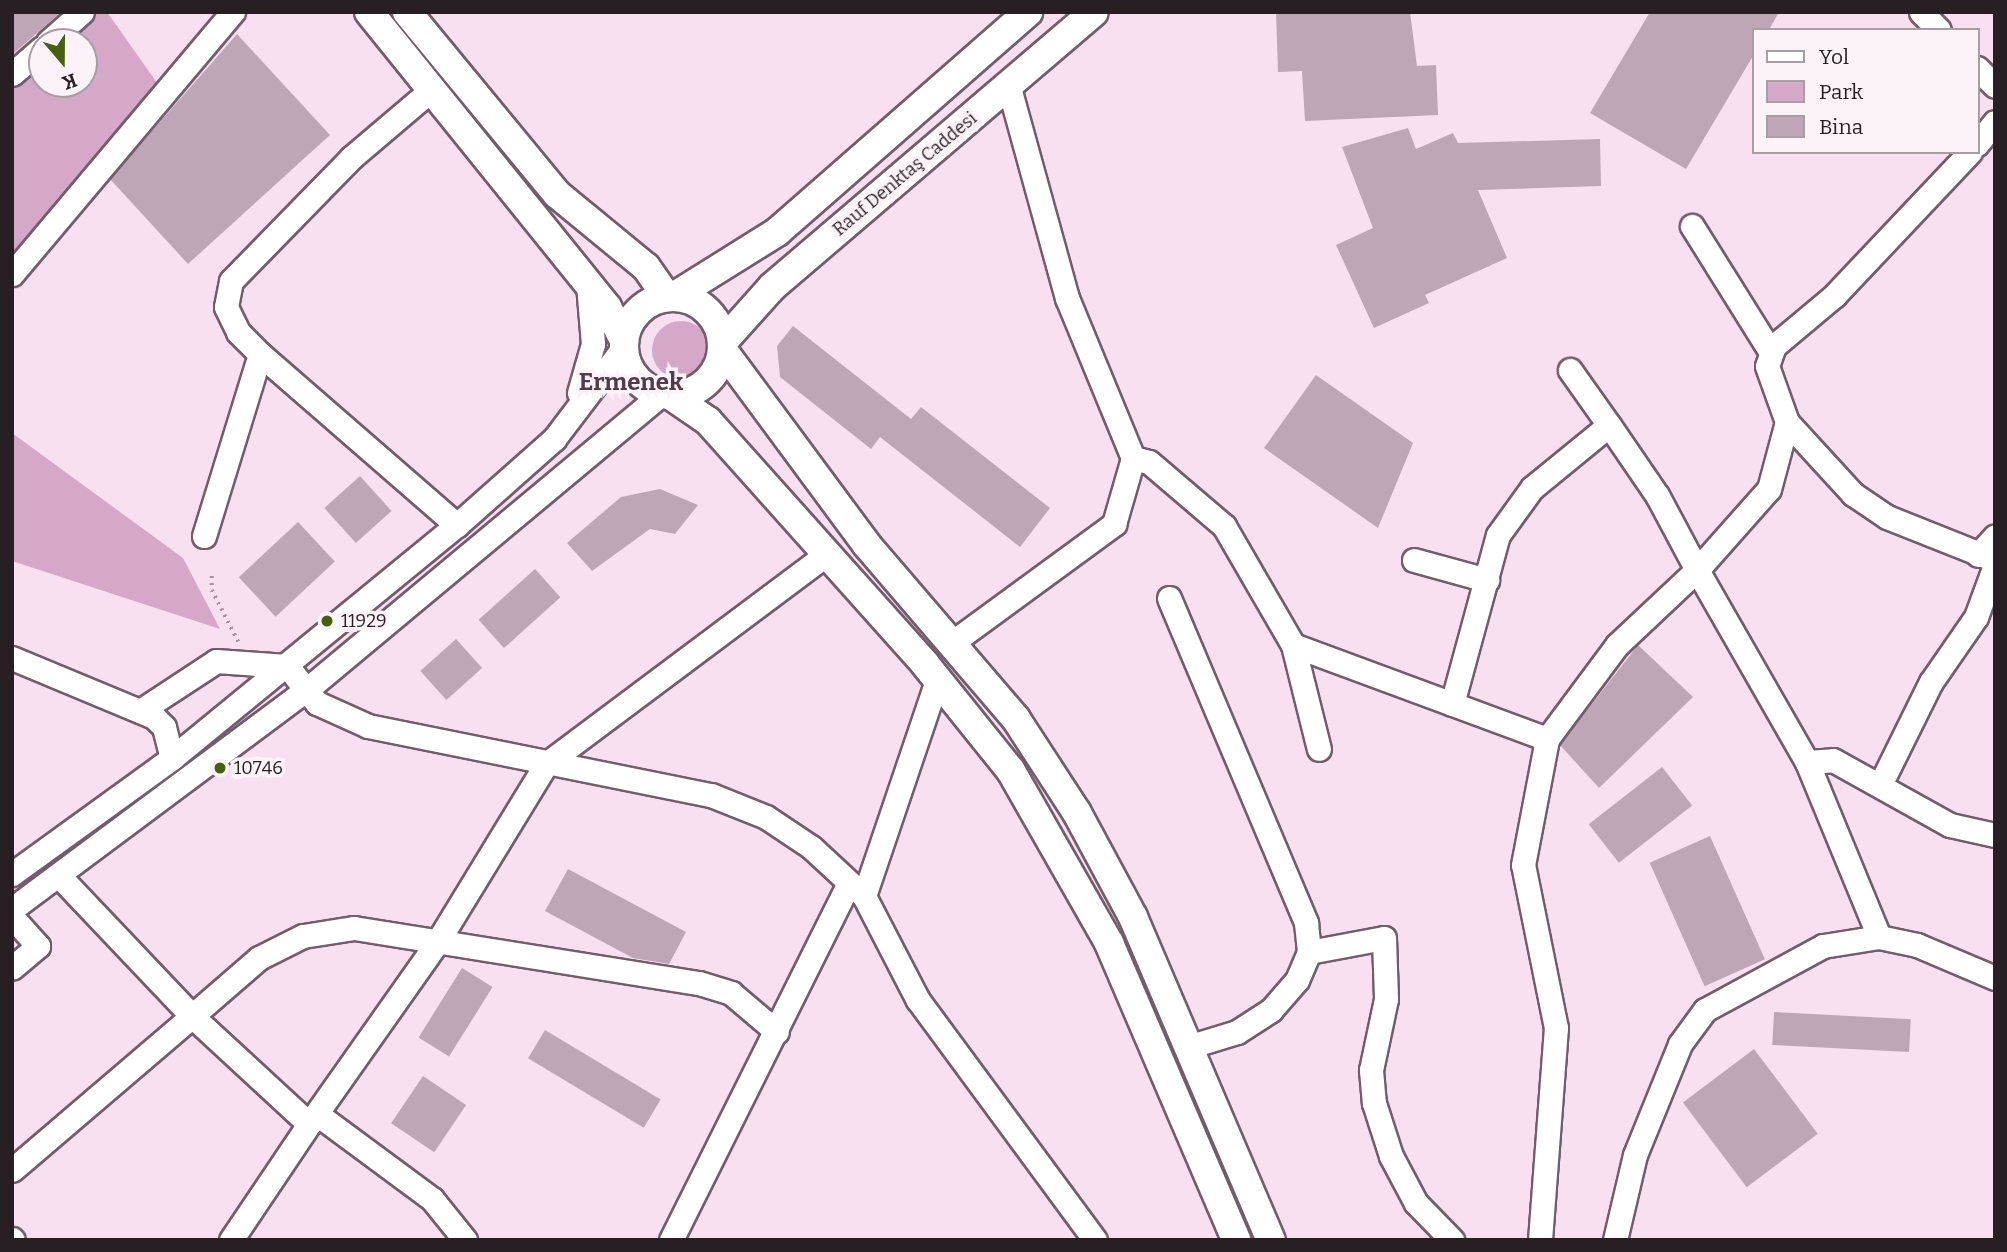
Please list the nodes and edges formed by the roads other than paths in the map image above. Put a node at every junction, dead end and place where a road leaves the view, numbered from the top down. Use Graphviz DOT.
graph roads {
  1 [pos="82,12"];
  2 [pos="233,12"];
  3 [pos="369,12"];
  4 [pos="407,12"];
  5 [pos="1094,12"];
  6 [pos="1922,12"];
  7 [pos="1014,18"];
  8 [pos="64,28"];
  9 [pos="1937,28"];
  10 [pos="28,60"];
  11 [pos="1979,70"];
  12 [pos="12,74"];
  13 [pos="1995,86"];
  14 [pos="1009,87"];
  15 [pos="431,90"];
  16 [pos="1995,122"];
  17 [pos="1979,142"];
  18 [pos="1968,154"];
  19 [pos="1692,226"];
  20 [pos="12,274"];
  21 [pos="588,284"];
  22 [pos="670,297"];
  23 [pos="624,344"];
  24 [pos="722,346"];
  25 [pos="1770,351"];
  26 [pos="261,354"];
  27 [pos="1570,370"];
  28 [pos="666,394"];
  29 [pos="1787,422"];
  30 [pos="1609,425"];
  31 [pos="554,439"];
  32 [pos="1133,458"];
  33 [pos="457,525"];
  34 [pos="204,536"];
  35 [pos="1995,536"];
  36 [pos="1414,560"];
  37 [pos="1989,560"];
  38 [pos="817,561"];
  39 [pos="1698,570"];
  40 [pos="1487,580"];
  41 [pos="1169,598"];
  42 [pos="953,642"];
  43 [pos="1293,645"];
  44 [pos="12,658"];
  45 [pos="287,667"];
  46 [pos="937,678"];
  47 [pos="305,691"];
  48 [pos="1452,704"];
  49 [pos="140,711"];
  50 [pos="1547,738"];
  51 [pos="1319,749"];
  52 [pos="172,758"];
  53 [pos="1807,762"];
  54 [pos="546,764"];
  55 [pos="1881,783"];
  56 [pos="1995,835"];
  57 [pos="17,865"];
  58 [pos="58,876"];
  59 [pos="856,889"];
  60 [pos="12,909"];
  61 [pos="12,916"];
  62 [pos="1879,937"];
  63 [pos="438,941"];
  64 [pos="1309,952"];
  65 [pos="12,968"];
  66 [pos="1995,978"];
  67 [pos="192,1016"];
  68 [pos="778,1032"];
  69 [pos="1191,1046"];
  70 [pos="313,1119"];
  71 [pos="12,1170"];
  72 [pos="231,1240"];
  73 [pos="465,1240"];
  74 [pos="671,1240"];
  75 [pos="1095,1240"];
  76 [pos="1236,1240"];
  77 [pos="1271,1240"];
  78 [pos="1452,1240"];
  79 [pos="1540,1240"];
  80 [pos="1615,1240"];
  1 -- 8 [label="street"];
  2 -- 20 [label="street"];
  3 -- 15 [label="main road"];
  4 -- 22 [label="main road"];
  5 -- 14 [label="main road, Rauf Denktaş Caddesi"];
  6 -- 9 [label="street"];
  7 -- 22 [label="main road, Rauf Denktaş Caddesi"];
  10 -- 12 [label="street"];
  11 -- 13 [label="street"];
  14 -- 24 [label="main road, Rauf Denktaş Caddesi"];
  14 -- 32 [label="street"];
  15 -- 21 [label="main road"];
  15 -- 26 [label="street"];
  16 -- 17 [label="street"];
  18 -- 25 [label="street"];
  19 -- 25 [label="street"];
  21 -- 23 [label="main road"];
  21 -- 31 [label="street"];
  22 -- 23 [label="main road"];
  22 -- 24 [label="main road"];
  23 -- 28 [label="main road"];
  23 -- 31 [label="street"];
  24 -- 28 [label="main road"];
  24 -- 42 [label="main road"];
  25 -- 29 [label="street"];
  26 -- 33 [label="street"];
  26 -- 34 [label="street"];
  27 -- 30 [label="street"];
  28 -- 46 [label="main road"];
  28 -- 47 [label="street"];
  29 -- 37 [label="street"];
  29 -- 39 [label="street"];
  30 -- 39 [label="street"];
  30 -- 40 [label="street"];
  31 -- 33 [label="street"];
  32 -- 42 [label="street"];
  32 -- 43 [label="street"];
  33 -- 45 [label="street"];
  35 -- 37 [label="street"];
  36 -- 40 [label="street"];
  37 -- 55 [label="street"];
  38 -- 54 [label="street"];
  39 -- 50 [label="street"];
  39 -- 53 [label="street"];
  40 -- 48 [label="street"];
  41 -- 64 [label="street"];
  42 -- 69 [label="main road"];
  43 -- 48 [label="street"];
  43 -- 51 [label="street"];
  44 -- 49 [label="street"];
  45 -- 47 [label="street"];
  45 -- 49 [label="street"];
  45 -- 52 [label="street"];
  46 -- 59 [label="street"];
  46 -- 76 [label="main road"];
  47 -- 54 [label="street"];
  47 -- 58 [label="street"];
  48 -- 50 [label="street"];
  49 -- 52 [label="street"];
  50 -- 79 [label="street"];
  52 -- 57 [label="street"];
  53 -- 55 [label="street"];
  53 -- 62 [label="street"];
  54 -- 59 [label="street"];
  54 -- 63 [label="street"];
  55 -- 56 [label="street"];
  58 -- 60 [label="street"];
  58 -- 67 [label="street"];
  59 -- 68 [label="street"];
  59 -- 75 [label="street"];
  61 -- 65 [label="street"];
  62 -- 66 [label="street"];
  62 -- 80 [label="street"];
  63 -- 67 [label="street"];
  63 -- 68 [label="street"];
  63 -- 70 [label="street"];
  64 -- 69 [label="street"];
  64 -- 78 [label="street"];
  67 -- 70 [label="street"];
  67 -- 71 [label="street"];
  68 -- 74 [label="street"];
  69 -- 77 [label="main road"];
  70 -- 72 [label="street"];
  70 -- 73 [label="street"];
}
